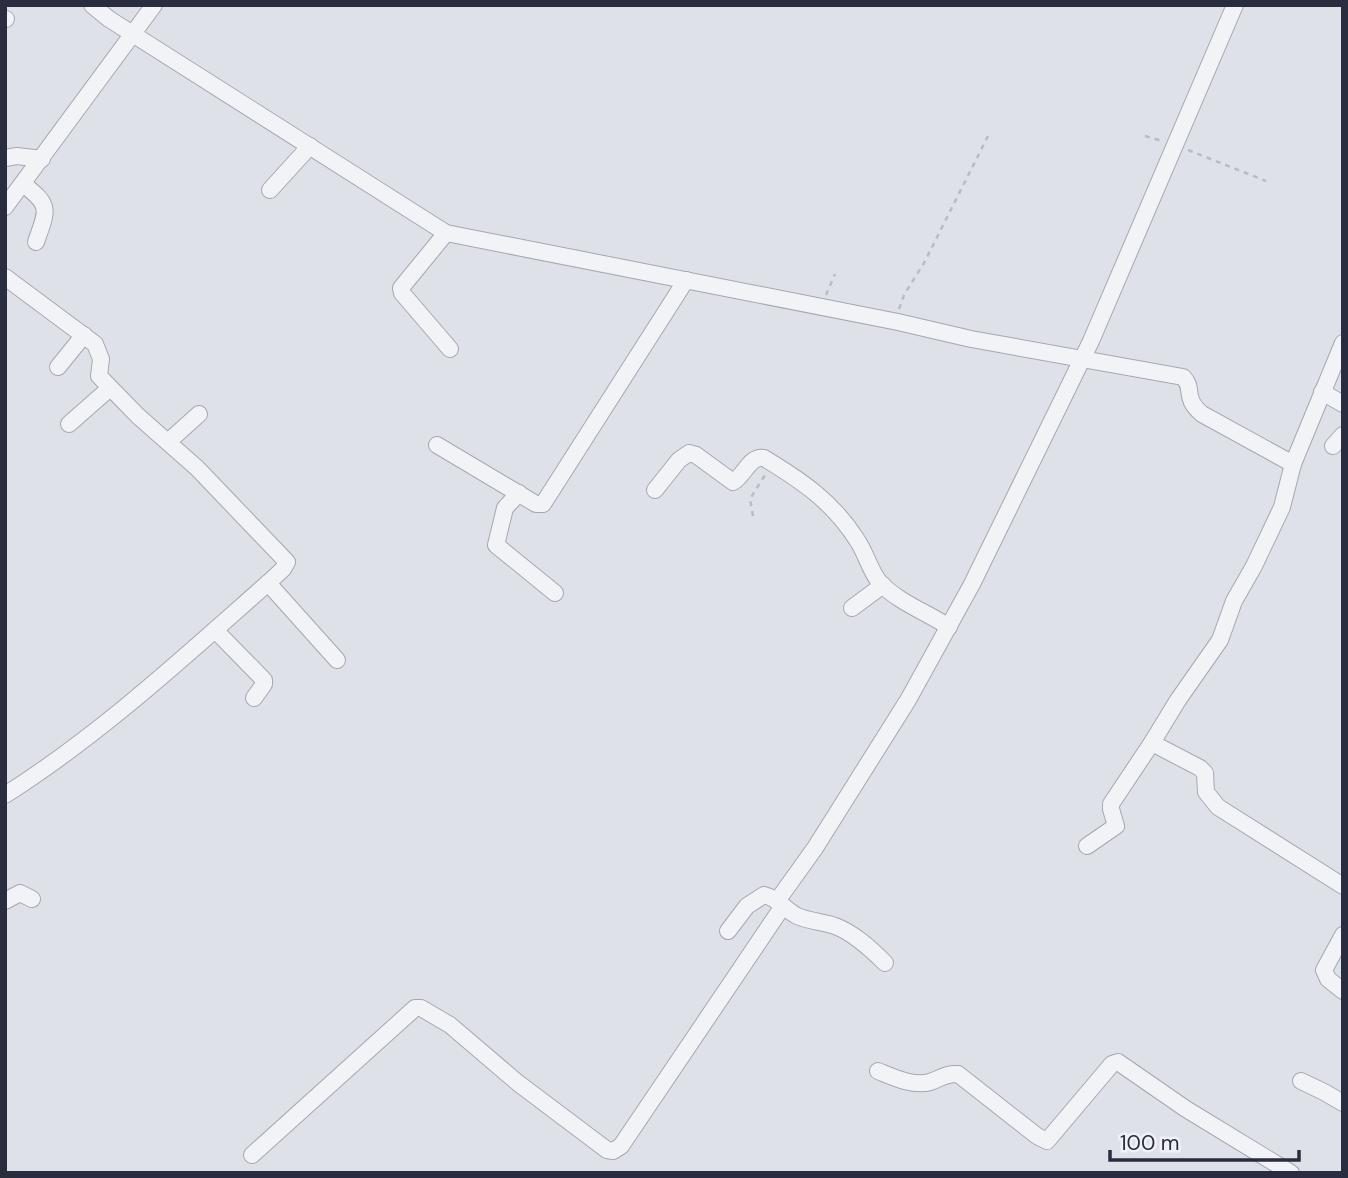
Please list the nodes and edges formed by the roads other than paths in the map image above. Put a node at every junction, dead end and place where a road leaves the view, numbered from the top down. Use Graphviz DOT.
graph roads {
  1 [pos="92,5"];
  2 [pos="154,5"];
  3 [pos="1235,5"];
  4 [pos="139,37"];
  5 [pos="310,146"];
  6 [pos="5,158"];
  7 [pos="42,159"];
  8 [pos="28,187"];
  9 [pos="271,190"];
  10 [pos="5,207"];
  11 [pos="446,233"];
  12 [pos="36,242"];
  13 [pos="5,277"];
  14 [pos="686,280"];
  15 [pos="84,335"];
  16 [pos="1343,343"];
  17 [pos="450,349"];
  18 [pos="1086,351"];
  19 [pos="58,367"];
  20 [pos="110,388"];
  21 [pos="1322,393"];
  22 [pos="1343,404"];
  23 [pos="199,414"];
  24 [pos="69,424"];
  25 [pos="169,442"];
  26 [pos="437,445"];
  27 [pos="1293,464"];
  28 [pos="655,491"];
  29 [pos="519,493"];
  30 [pos="268,583"];
  31 [pos="883,585"];
  32 [pos="555,593"];
  33 [pos="852,608"];
  34 [pos="949,627"];
  35 [pos="215,630"];
  36 [pos="337,660"];
  37 [pos="254,698"];
  38 [pos="1153,741"];
  39 [pos="5,795"];
  40 [pos="1087,846"];
  41 [pos="1343,886"];
  42 [pos="32,898"];
  43 [pos="5,901"];
  44 [pos="780,903"];
  45 [pos="728,931"];
  46 [pos="1343,935"];
  47 [pos="885,963"];
  48 [pos="1343,991"];
  49 [pos="878,1071"];
  50 [pos="1301,1081"];
  51 [pos="1343,1103"];
  52 [pos="252,1155"];
  53 [pos="1291,1173"];
  1 -- 4 [label="street"];
  2 -- 4 [label="street"];
  3 -- 18 [label="street"];
  4 -- 5 [label="street"];
  4 -- 7 [label="street"];
  5 -- 9 [label="street"];
  5 -- 11 [label="street"];
  6 -- 7 [label="street"];
  7 -- 8 [label="street"];
  8 -- 10 [label="street"];
  8 -- 12 [label="street"];
  11 -- 14 [label="street"];
  11 -- 17 [label="street"];
  13 -- 15 [label="street"];
  14 -- 18 [label="street"];
  14 -- 29 [label="street"];
  15 -- 19 [label="street"];
  15 -- 20 [label="street"];
  16 -- 21 [label="street"];
  18 -- 27 [label="street"];
  18 -- 34 [label="street"];
  20 -- 24 [label="street"];
  20 -- 25 [label="street"];
  21 -- 22 [label="street"];
  21 -- 27 [label="street"];
  23 -- 25 [label="street"];
  25 -- 30 [label="street"];
  26 -- 29 [label="street"];
  27 -- 38 [label="street"];
  28 -- 31 [label="street"];
  29 -- 32 [label="street"];
  30 -- 35 [label="street"];
  30 -- 36 [label="street"];
  31 -- 33 [label="street"];
  31 -- 34 [label="street"];
  34 -- 44 [label="street"];
  35 -- 37 [label="street"];
  35 -- 39 [label="street"];
  38 -- 40 [label="street"];
  38 -- 41 [label="street"];
  42 -- 43 [label="street"];
  44 -- 45 [label="street"];
  44 -- 47 [label="street"];
  44 -- 52 [label="street"];
  46 -- 48 [label="street"];
  49 -- 53 [label="street"];
  50 -- 51 [label="street"];
}
